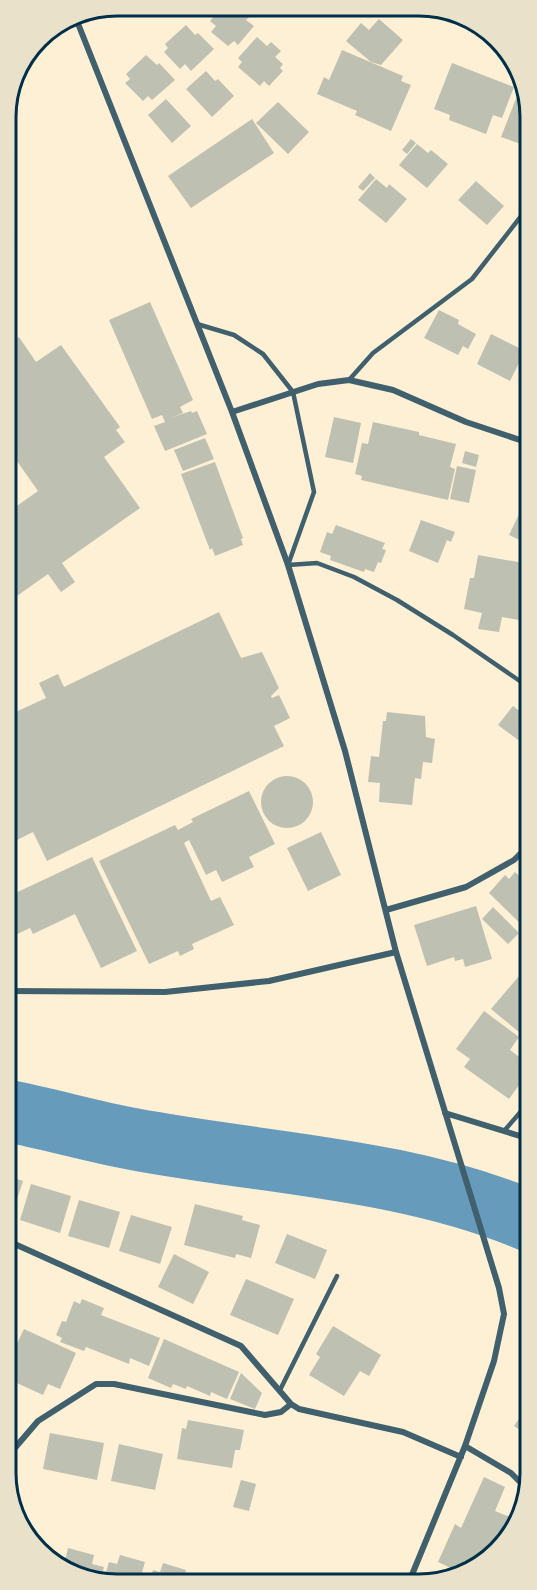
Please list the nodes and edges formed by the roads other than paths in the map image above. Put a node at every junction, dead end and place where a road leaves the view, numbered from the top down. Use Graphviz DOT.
graph roads {
  1 [pos="78,24"];
  2 [pos="520,218"];
  3 [pos="197,324"];
  4 [pos="349,380"];
  5 [pos="293,392"];
  6 [pos="232,412"];
  7 [pos="520,440"];
  8 [pos="288,565"];
  9 [pos="520,681"];
  10 [pos="520,854"];
  11 [pos="386,910"];
  12 [pos="396,952"];
  13 [pos="16,991"];
  14 [pos="445,1113"];
  15 [pos="520,1113"];
  16 [pos="504,1131"];
  17 [pos="520,1136"];
  18 [pos="16,1245"];
  19 [pos="337,1276"];
  20 [pos="280,1390"];
  21 [pos="291,1404"];
  22 [pos="465,1446"];
  23 [pos="16,1447"];
  24 [pos="461,1457"];
  25 [pos="520,1482"];
  26 [pos="412,1574"];
  1 -- 3 [label="street"];
  2 -- 4 [label="lane"];
  3 -- 5 [label="lane"];
  3 -- 6 [label="street"];
  4 -- 5 [label="street"];
  4 -- 7 [label="street"];
  5 -- 6 [label="street"];
  5 -- 8 [label="lane"];
  6 -- 8 [label="street"];
  8 -- 9 [label="lane"];
  8 -- 11 [label="street"];
  10 -- 11 [label="street"];
  11 -- 12 [label="street"];
  12 -- 13 [label="street"];
  12 -- 14 [label="street"];
  14 -- 16 [label="street"];
  14 -- 22 [label="street"];
  15 -- 16 [label="lane"];
  16 -- 17 [label="street"];
  18 -- 20 [label="street"];
  19 -- 20 [label="lane"];
  20 -- 21 [label="street"];
  21 -- 23 [label="street"];
  21 -- 24 [label="street"];
  22 -- 24 [label="street"];
  22 -- 25 [label="street"];
  24 -- 26 [label="street"];
}
